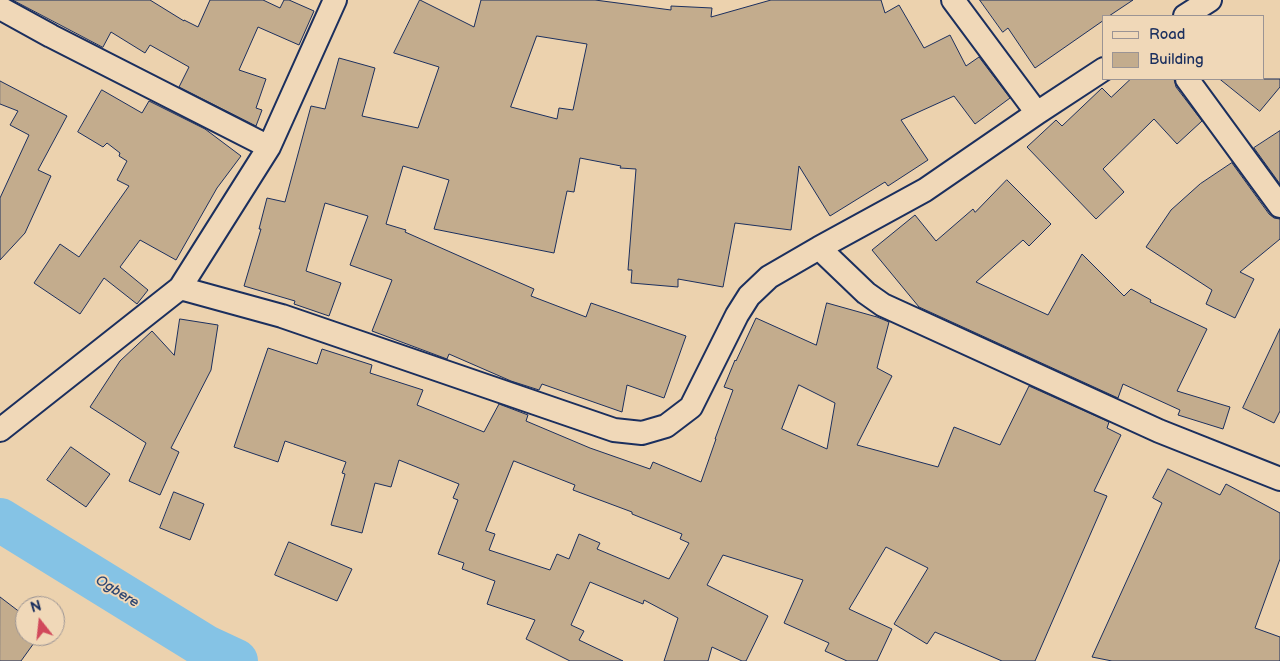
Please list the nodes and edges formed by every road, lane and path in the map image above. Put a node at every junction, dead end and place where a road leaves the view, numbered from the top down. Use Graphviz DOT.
graph roads {
  1 [pos="335,0"];
  2 [pos="953,0"];
  3 [pos="1210,0"];
  4 [pos="0,8"];
  5 [pos="1188,15"];
  6 [pos="1102,71"];
  7 [pos="1188,80"];
  8 [pos="1037,113"];
  9 [pos="269,147"];
  10 [pos="1280,206"];
  11 [pos="819,248"];
  12 [pos="180,288"];
  13 [pos="0,430"];
  14 [pos="1280,479"];
  1 -- 9 [label="street"];
  2 -- 8 [label="street"];
  3 -- 5 [label="street"];
  4 -- 9 [label="street"];
  6 -- 8 [label="street"];
  7 -- 10 [label="street"];
  8 -- 11 [label="street"];
  9 -- 12 [label="street"];
  11 -- 12 [label="street"];
  11 -- 14 [label="street"];
  12 -- 13 [label="street"];
}
